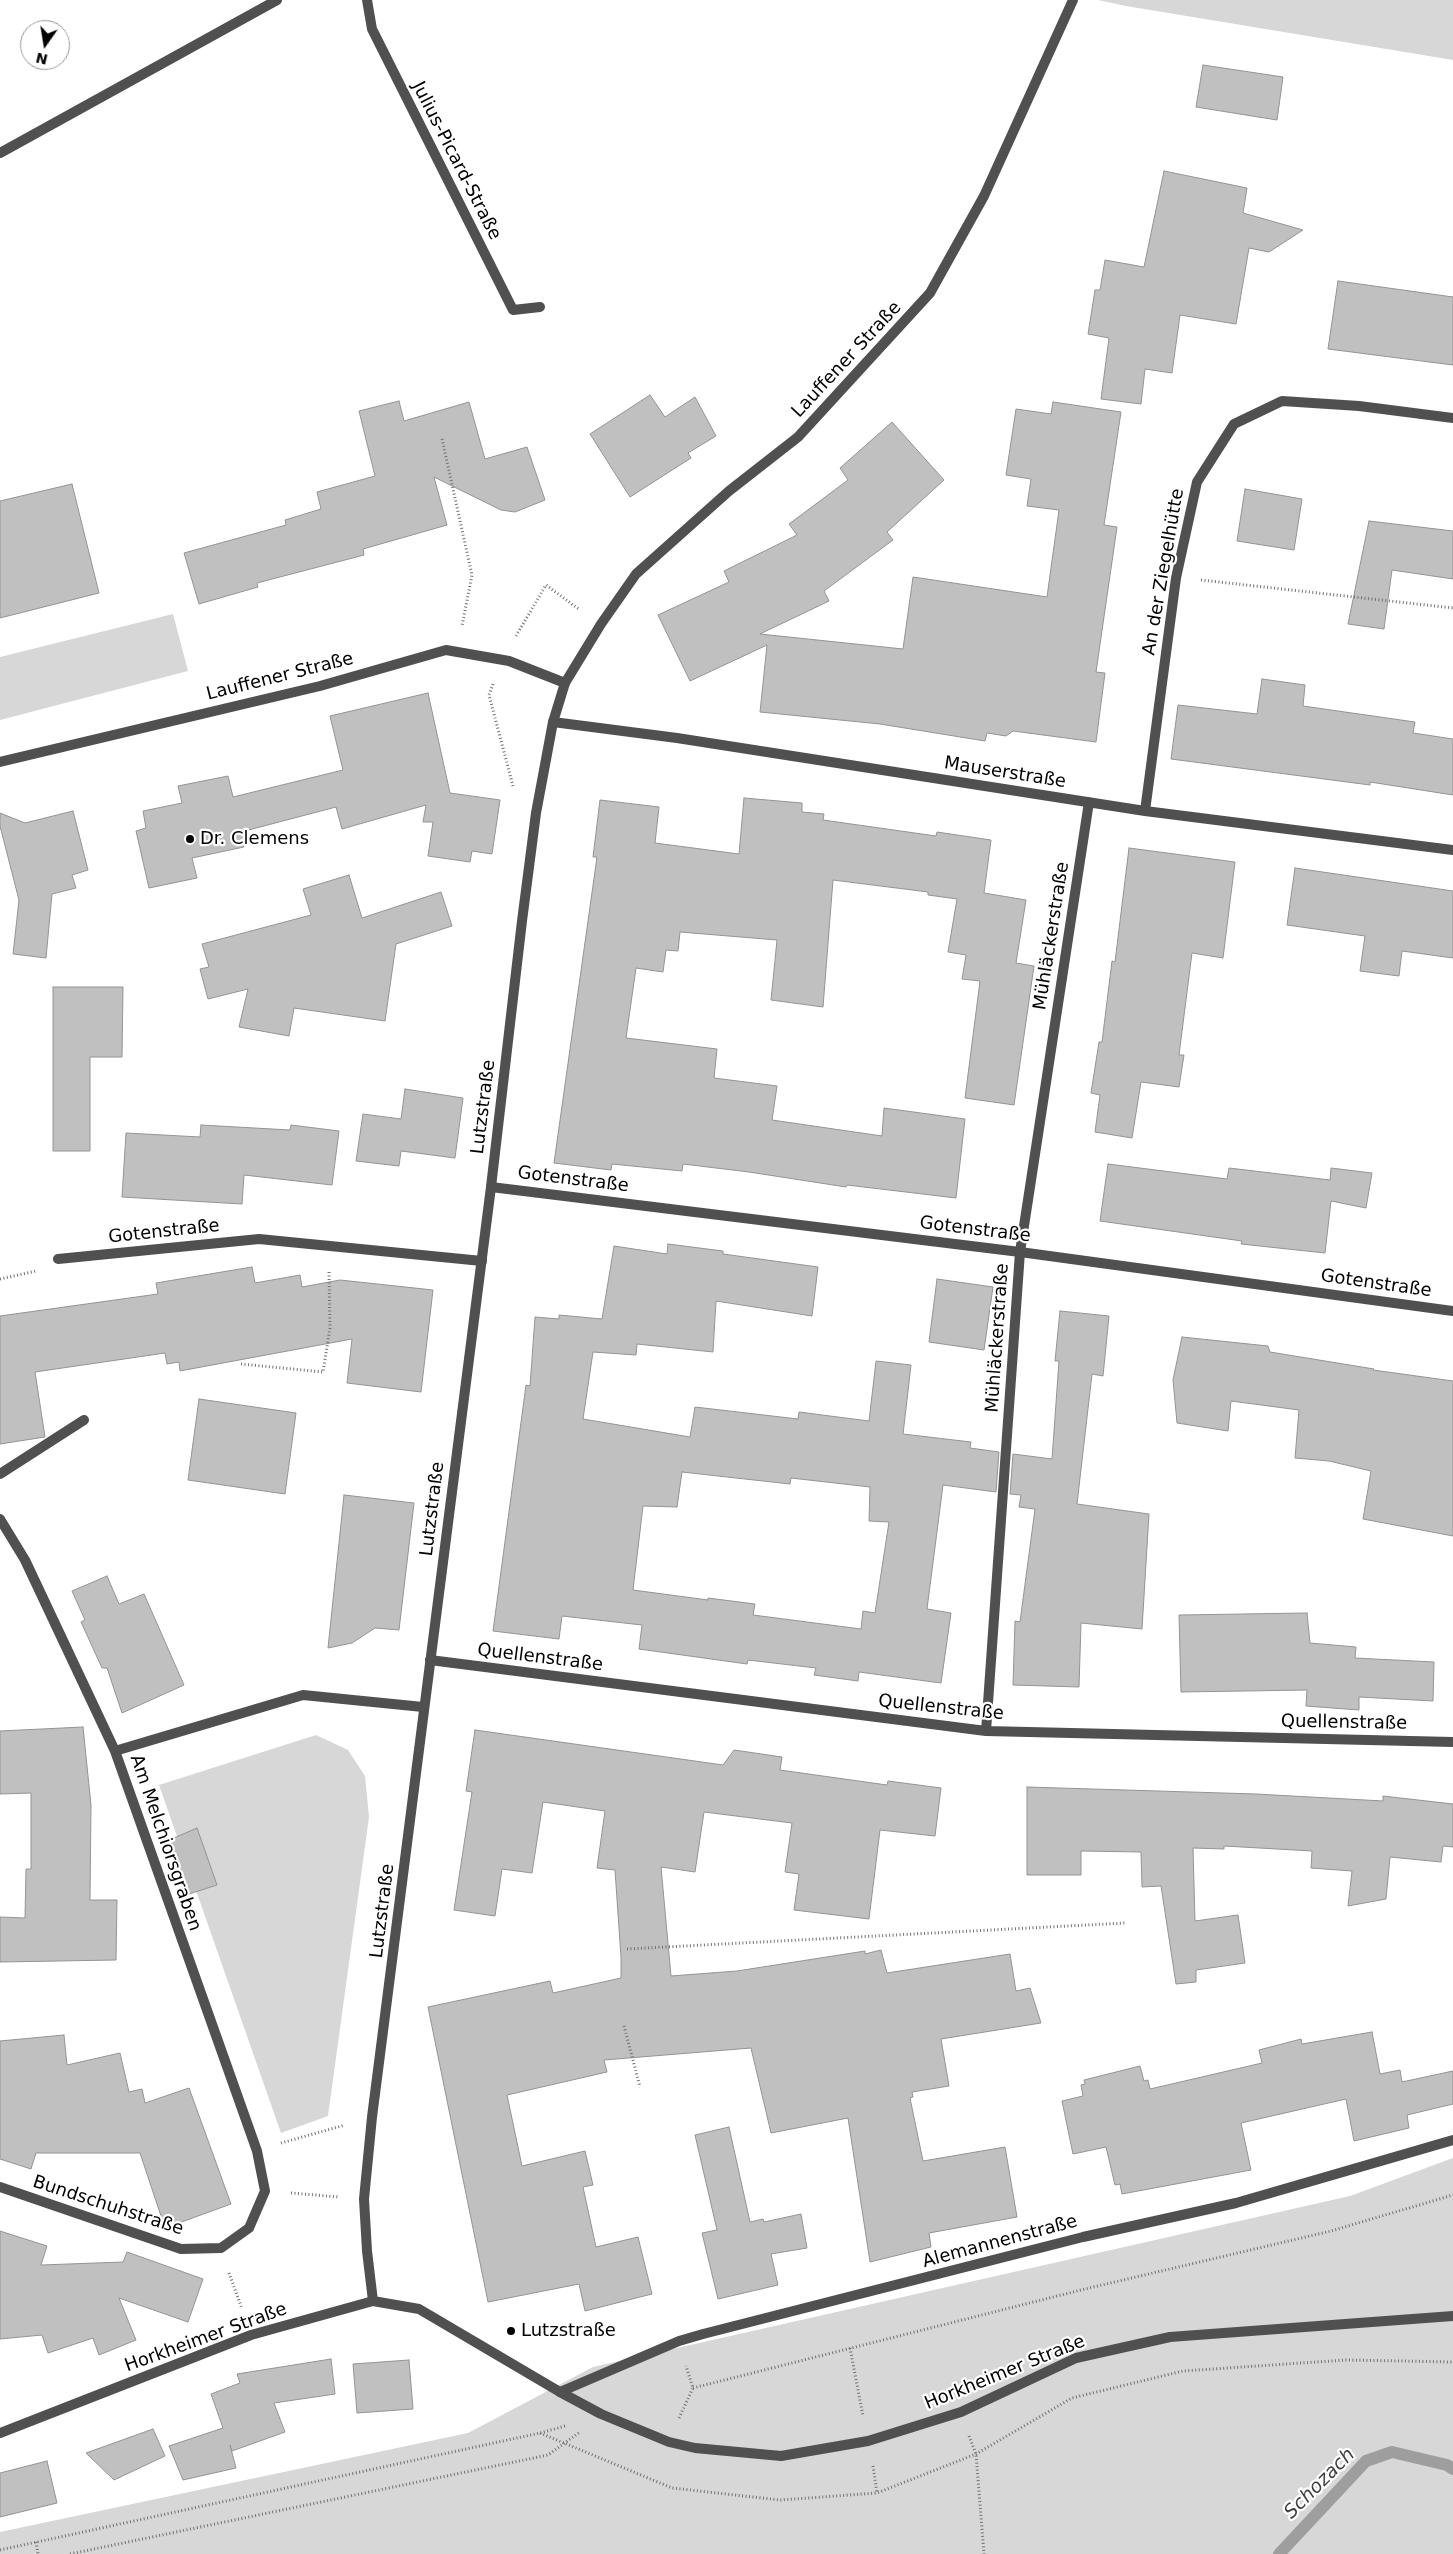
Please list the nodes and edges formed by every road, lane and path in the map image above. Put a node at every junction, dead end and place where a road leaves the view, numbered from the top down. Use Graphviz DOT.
graph roads {
  1 [pos="277,0"];
  2 [pos="367,0"];
  3 [pos="1073,0"];
  4 [pos="0,153"];
  5 [pos="540,307"];
  6 [pos="1453,418"];
  7 [pos="442,439"];
  8 [pos="1176,578"];
  9 [pos="1453,608"];
  10 [pos="456,651"];
  11 [pos="565,683"];
  12 [pos="553,722"];
  13 [pos="0,762"];
  14 [pos="1089,802"];
  15 [pos="1145,811"];
  16 [pos="1453,850"];
  17 [pos="491,1187"];
  18 [pos="1020,1252"];
  19 [pos="58,1258"];
  20 [pos="482,1261"];
  21 [pos="338,1273"];
  22 [pos="0,1279"];
  23 [pos="1453,1311"];
  24 [pos="241,1364"];
  25 [pos="84,1420"];
  26 [pos="0,1474"];
  27 [pos="0,1519"];
  28 [pos="430,1660"];
  29 [pos="423,1707"];
  30 [pos="986,1731"];
  31 [pos="1453,1742"];
  32 [pos="115,1751"];
  33 [pos="1125,1922"];
  34 [pos="627,1949"];
  35 [pos="624,2026"];
  36 [pos="640,2087"];
  37 [pos="372,2117"];
  38 [pos="1453,2140"];
  39 [pos="256,2150"];
  40 [pos="0,2187"];
  41 [pos="265,2190"];
  42 [pos="1453,2195"];
  43 [pos="364,2199"];
  44 [pos="221,2248"];
  45 [pos="373,2301"];
  46 [pos="1453,2316"];
  47 [pos="251,2335"];
  48 [pos="560,2392"];
  49 [pos="961,2412"];
  50 [pos="602,2414"];
  51 [pos="0,2433"];
  52 [pos="540,2433"];
  53 [pos="669,2442"];
  54 [pos="36,2542"];
  55 [pos="0,2550"];
  56 [pos="38,2554"];
  57 [pos="70,2554"];
  58 [pos="984,2554"];
  1 -- 4 [label="street"];
  2 -- 5 [label="street, Julius-Picard-Straße"];
  3 -- 11 [label="street, Lauffener Straße"];
  6 -- 8 [label="street, An der Ziegelhütte"];
  7 -- 10 [label="path"];
  8 -- 9 [label="path"];
  8 -- 15 [label="street, An der Ziegelhütte"];
  10 -- 11 [label="street, Lauffener Straße"];
  10 -- 13 [label="street, Lauffener Straße"];
  11 -- 12 [label="street, Lauffener Straße"];
  12 -- 14 [label="street, Mauserstraße"];
  12 -- 17 [label="street, Lutzstraße"];
  14 -- 15 [label="street, Mauserstraße"];
  14 -- 18 [label="street, Mühläckerstraße"];
  15 -- 16 [label="street, Mauserstraße"];
  17 -- 18 [label="street, Gotenstraße"];
  17 -- 20 [label="street, Lutzstraße"];
  18 -- 23 [label="street, Gotenstraße"];
  18 -- 30 [label="street, Mühläckerstraße"];
  19 -- 20 [label="street, Gotenstraße"];
  19 -- 22 [label="path"];
  20 -- 28 [label="street, Lutzstraße"];
  21 -- 24 [label="path"];
  25 -- 26 [label="street"];
  27 -- 32 [label="street, Am Melchiorsgraben"];
  28 -- 29 [label="street, Lutzstraße"];
  28 -- 30 [label="street, Quellenstraße"];
  29 -- 32 [label="street"];
  29 -- 37 [label="street, Lutzstraße"];
  30 -- 31 [label="street, Quellenstraße"];
  32 -- 39 [label="street, Am Melchiorsgraben"];
  33 -- 34 [label="path"];
  35 -- 36 [label="path"];
  37 -- 39 [label="path"];
  37 -- 43 [label="street, Lutzstraße"];
  38 -- 48 [label="street, Alemannenstraße"];
  39 -- 41 [label="street, Am Melchiorsgraben"];
  40 -- 44 [label="street, Bundschuhstraße"];
  41 -- 43 [label="path"];
  41 -- 44 [label="street"];
  42 -- 53 [label="path"];
  43 -- 45 [label="street, Lutzstraße"];
  44 -- 47 [label="path"];
  45 -- 47 [label="street, Horkheimer Straße"];
  45 -- 48 [label="street, Horkheimer Straße"];
  46 -- 49 [label="street, Horkheimer Straße"];
  47 -- 51 [label="street, Horkheimer Straße"];
  48 -- 50 [label="street, Horkheimer Straße"];
  49 -- 53 [label="street, Horkheimer Straße"];
  49 -- 58 [label="path"];
  50 -- 53 [label="street, Horkheimer Straße"];
  50 -- 57 [label="path"];
  52 -- 54 [label="path"];
  54 -- 55 [label="path"];
  54 -- 56 [label="path"];
}
